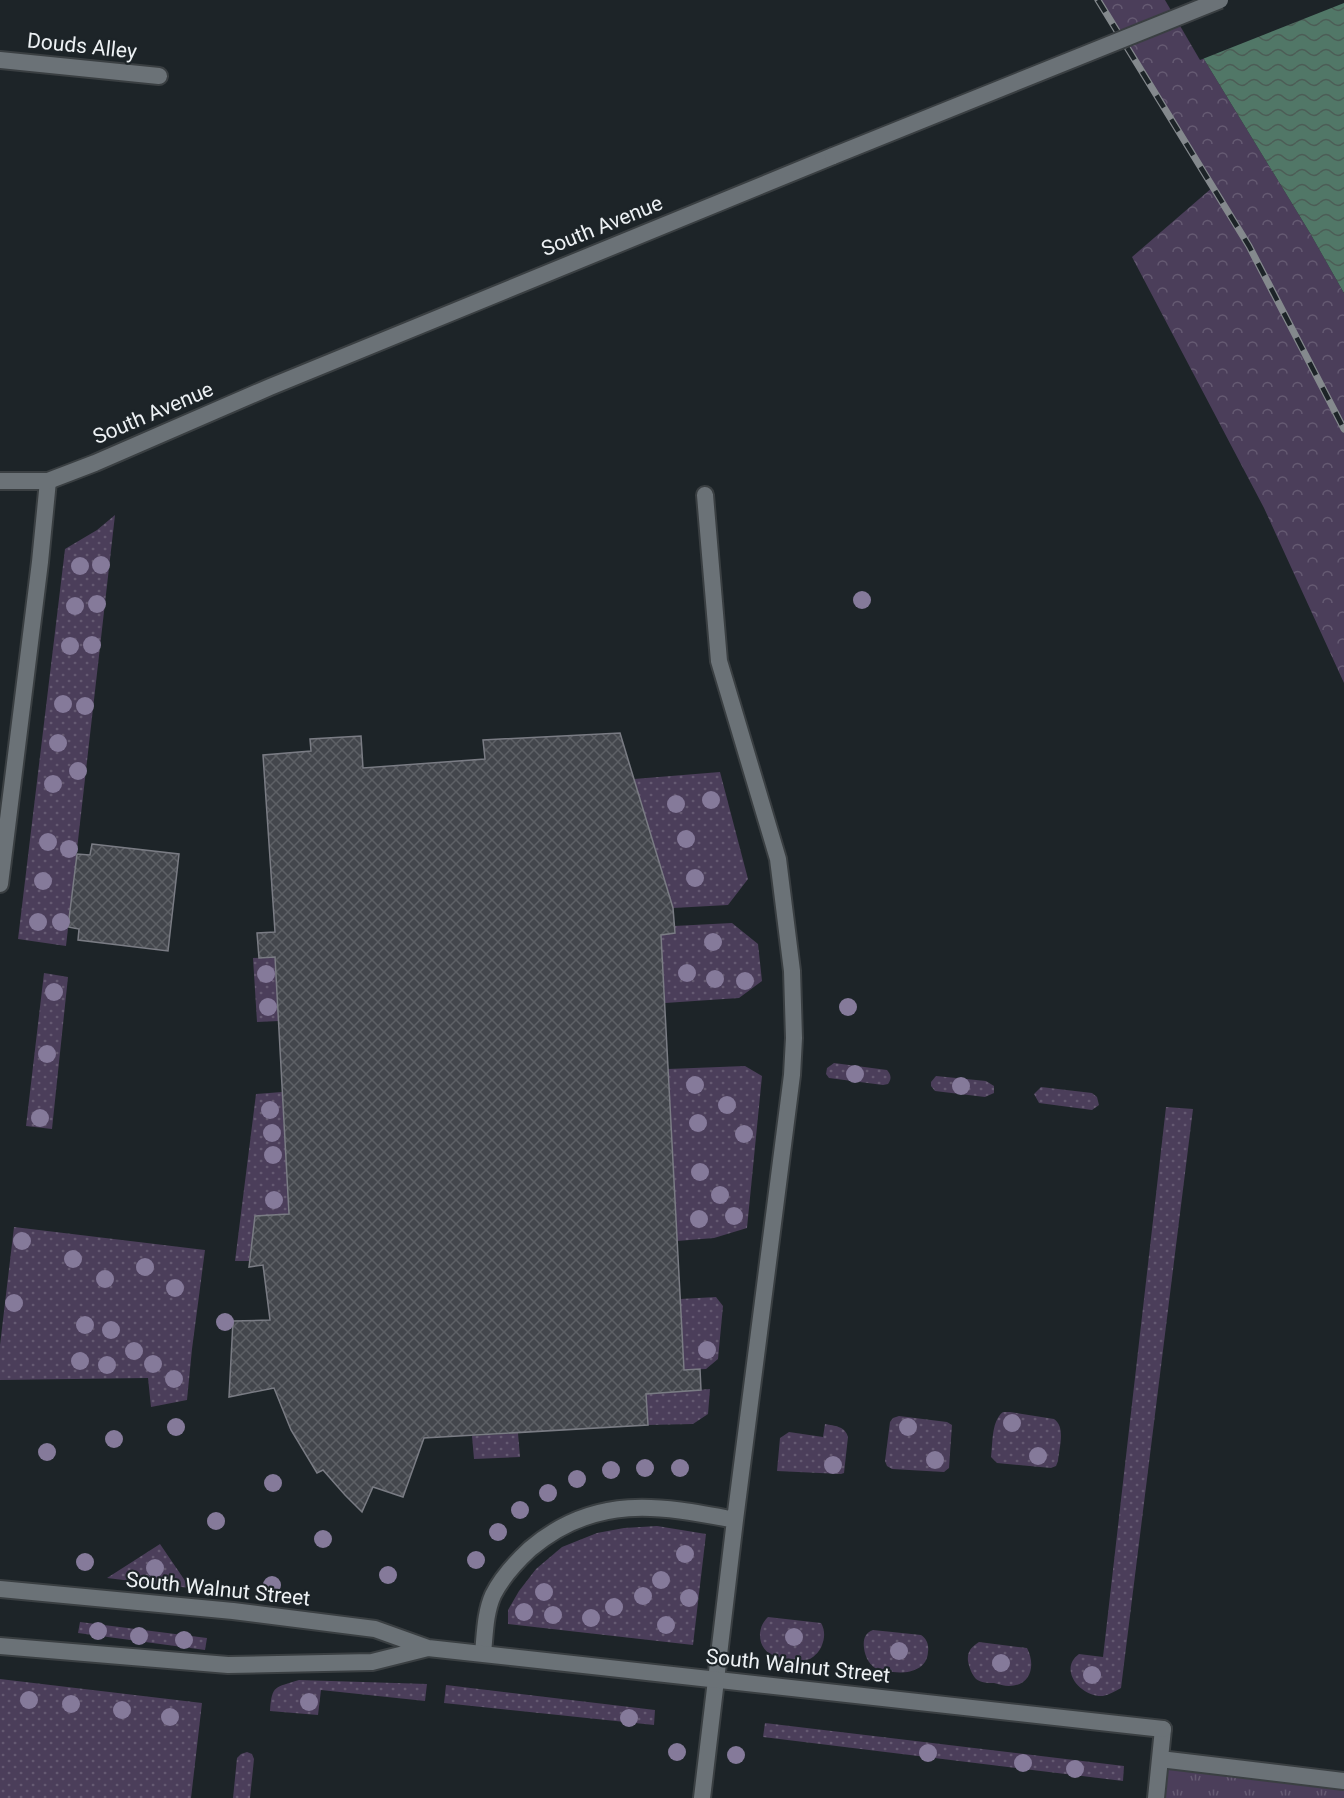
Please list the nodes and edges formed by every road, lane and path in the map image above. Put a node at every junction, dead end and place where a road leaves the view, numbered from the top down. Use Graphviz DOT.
graph roads {
  1 [pos="1220,0"];
  2 [pos="0,60"];
  3 [pos="159,76"];
  4 [pos="0,481"];
  5 [pos="48,481"];
  6 [pos="705,495"];
  7 [pos="0,884"];
  8 [pos="735,1521"];
  9 [pos="0,1589"];
  10 [pos="0,1646"];
  11 [pos="429,1648"];
  12 [pos="483,1653"];
  13 [pos="716,1679"];
  14 [pos="1160,1759"];
  15 [pos="1344,1780"];
  16 [pos="702,1798"];
  17 [pos="1156,1798"];
  1 -- 5 [label="street, South Avenue, bridge"];
  2 -- 3 [label="street, Douds Alley"];
  4 -- 5 [label="street, South Avenue"];
  5 -- 7 [label="street"];
  6 -- 8 [label="street"];
  8 -- 12 [label="street"];
  8 -- 13 [label="street"];
  9 -- 11 [label="street, South Walnut Street"];
  10 -- 11 [label="street, South Walnut Street"];
  11 -- 12 [label="street, South Walnut Street"];
  12 -- 13 [label="street, South Walnut Street"];
  13 -- 14 [label="street, South Walnut Street"];
  13 -- 16 [label="street"];
  14 -- 15 [label="street"];
  14 -- 17 [label="street"];
}
